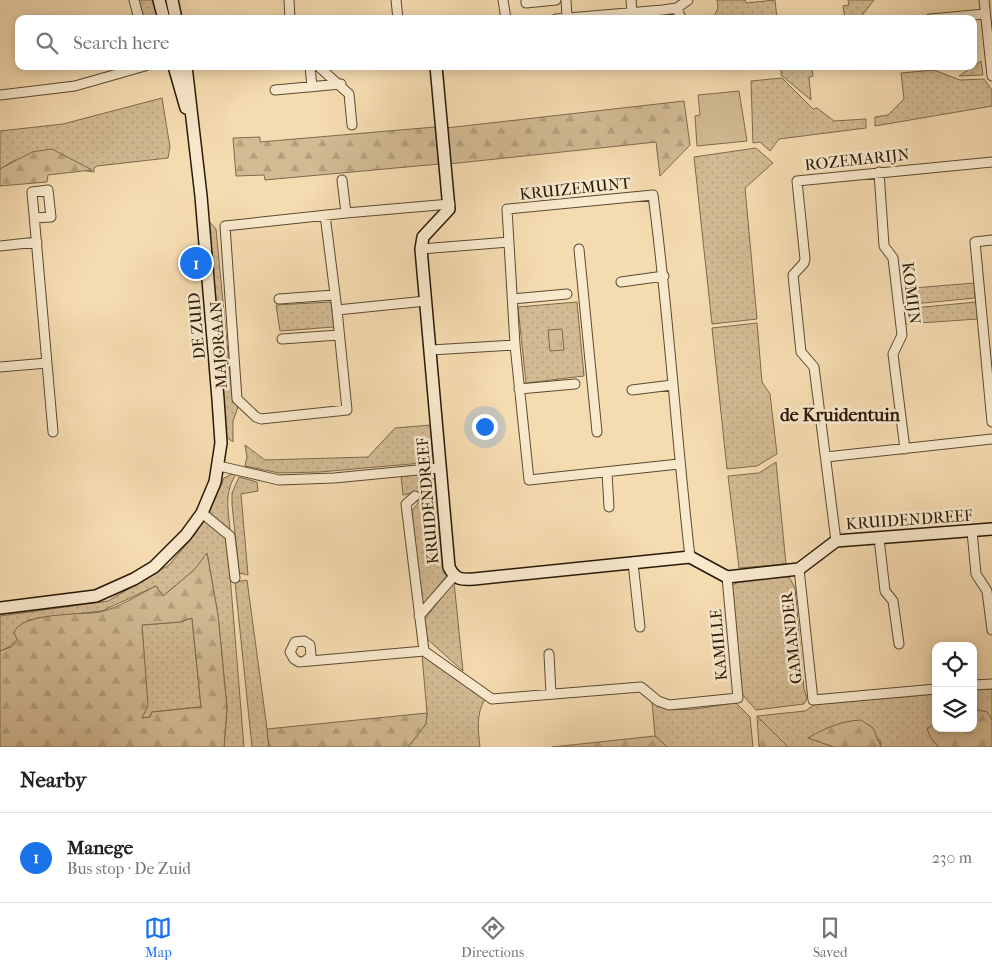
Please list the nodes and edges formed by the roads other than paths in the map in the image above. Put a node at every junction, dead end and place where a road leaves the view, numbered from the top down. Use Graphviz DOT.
graph roads {
  1 [pos="134,0"];
  2 [pos="160,0"];
  3 [pos="172,0"];
  4 [pos="289,0"];
  5 [pos="396,0"];
  6 [pos="503,0"];
  7 [pos="526,0"];
  8 [pos="556,0"];
  9 [pos="566,0"];
  10 [pos="631,0"];
  11 [pos="688,0"];
  12 [pos="984,0"];
  13 [pos="677,8"];
  14 [pos="632,12"];
  15 [pos="138,15"];
  16 [pos="163,15"];
  17 [pos="175,15"];
  18 [pos="290,15"];
  19 [pos="398,15"];
  20 [pos="505,15"];
  21 [pos="567,15"];
  22 [pos="593,15"];
  23 [pos="680,15"];
  24 [pos="988,19"];
  25 [pos="131,70"];
  26 [pos="175,70"];
  27 [pos="186,70"];
  28 [pos="310,70"];
  29 [pos="323,70"];
  30 [pos="436,70"];
  31 [pos="992,76"];
  32 [pos="341,84"];
  33 [pos="312,87"];
  34 [pos="275,90"];
  35 [pos="0,94"];
  36 [pos="352,125"];
  37 [pos="193,133"];
  38 [pos="992,162"];
  39 [pos="879,172"];
  40 [pos="342,180"];
  41 [pos="450,204"];
  42 [pos="346,213"];
  43 [pos="325,215"];
  44 [pos="35,218"];
  45 [pos="992,240"];
  46 [pos="37,242"];
  47 [pos="508,242"];
  48 [pos="0,246"];
  49 [pos="422,249"];
  50 [pos="579,250"];
  51 [pos="664,276"];
  52 [pos="621,282"];
  53 [pos="567,294"];
  54 [pos="334,295"];
  55 [pos="279,299"];
  56 [pos="512,299"];
  57 [pos="426,301"];
  58 [pos="337,310"];
  59 [pos="339,335"];
  60 [pos="282,339"];
  61 [pos="515,345"];
  62 [pos="431,350"];
  63 [pos="47,363"];
  64 [pos="0,367"];
  65 [pos="575,384"];
  66 [pos="672,385"];
  67 [pos="519,388"];
  68 [pos="632,390"];
  69 [pos="992,422"];
  70 [pos="53,432"];
  71 [pos="597,432"];
  72 [pos="992,439"];
  73 [pos="905,449"];
  74 [pos="826,457"];
  75 [pos="679,464"];
  76 [pos="219,466"];
  77 [pos="440,468"];
  78 [pos="608,474"];
  79 [pos="415,496"];
  80 [pos="609,507"];
  81 [pos="202,513"];
  82 [pos="992,529"];
  83 [pos="972,531"];
  84 [pos="879,538"];
  85 [pos="836,541"];
  86 [pos="690,557"];
  87 [pos="633,563"];
  88 [pos="799,569"];
  89 [pos="454,576"];
  90 [pos="728,577"];
  91 [pos="235,578"];
  92 [pos="0,608"];
  93 [pos="419,616"];
  94 [pos="640,627"];
  95 [pos="992,630"];
  96 [pos="899,644"];
  97 [pos="424,651"];
  98 [pos="549,654"];
  99 [pos="305,661"];
  100 [pos="992,684"];
  101 [pos="977,685"];
  102 [pos="932,689"];
  103 [pos="552,694"];
  1 -- 15 [label="street"];
  2 -- 16 [label="street"];
  3 -- 17 [label="street"];
  4 -- 18 [label="street"];
  5 -- 19 [label="street"];
  6 -- 20 [label="street"];
  7 -- 8 [label="street"];
  9 -- 21 [label="street"];
  10 -- 14 [label="street"];
  11 -- 13 [label="street"];
  12 -- 24 [label="street"];
  13 -- 14 [label="street"];
  13 -- 23 [label="street"];
  14 -- 22 [label="street"];
  24 -- 31 [label="street"];
  25 -- 35 [label="street"];
  26 -- 37 [label="street, DE ZUID"];
  27 -- 37 [label="street, DE ZUID"];
  28 -- 33 [label="street"];
  29 -- 32 [label="street"];
  30 -- 41 [label="street"];
  32 -- 33 [label="street"];
  32 -- 36 [label="street"];
  33 -- 34 [label="street"];
  37 -- 76 [label="street, DE ZUID"];
  38 -- 39 [label="street, ROZEMARIJN"];
  39 -- 73 [label="street, KOMIJN"];
  39 -- 74 [label="street, ROZEMARIJN"];
  40 -- 42 [label="street"];
  41 -- 42 [label="street"];
  41 -- 49 [label="street"];
  42 -- 43 [label="street, MAJORAAN"];
  43 -- 54 [label="street, MAJORAAN"];
  43 -- 59 [label="street, MAJORAAN"];
  44 -- 46 [label="street"];
  45 -- 69 [label="street"];
  46 -- 48 [label="street"];
  46 -- 63 [label="street"];
  47 -- 49 [label="street"];
  47 -- 51 [label="street, KRUIZEMUNT"];
  47 -- 56 [label="street, KRUIZEMUNT"];
  49 -- 57 [label="street, KRUIDENDREEF"];
  50 -- 71 [label="street"];
  51 -- 52 [label="street"];
  51 -- 66 [label="street, KRUIZEMUNT"];
  53 -- 56 [label="street"];
  54 -- 55 [label="street"];
  54 -- 58 [label="street, MAJORAAN"];
  56 -- 61 [label="street, KRUIZEMUNT"];
  57 -- 58 [label="street"];
  57 -- 62 [label="street, KRUIDENDREEF"];
  58 -- 59 [label="street, MAJORAAN"];
  59 -- 60 [label="street"];
  61 -- 62 [label="street"];
  61 -- 67 [label="street, KRUIZEMUNT"];
  62 -- 77 [label="street, KRUIDENDREEF"];
  63 -- 64 [label="street"];
  63 -- 70 [label="street"];
  65 -- 67 [label="street"];
  66 -- 68 [label="street"];
  66 -- 75 [label="street, KRUIZEMUNT"];
  67 -- 78 [label="street, KRUIZEMUNT"];
  72 -- 73 [label="street"];
  73 -- 74 [label="street"];
  74 -- 85 [label="street, ROZEMARIJN"];
  75 -- 78 [label="street, KRUIZEMUNT"];
  75 -- 86 [label="street, KRUIZEMUNT"];
  76 -- 77 [label="street"];
  76 -- 81 [label="street, DE ZUID"];
  77 -- 89 [label="street, KRUIDENDREEF"];
  78 -- 80 [label="street"];
  79 -- 93 [label="street"];
  81 -- 91 [label="street"];
  81 -- 92 [label="street, DE ZUID"];
  82 -- 83 [label="street, KRUIDENDREEF"];
  83 -- 84 [label="street, KRUIDENDREEF"];
  83 -- 95 [label="street"];
  84 -- 85 [label="street, KRUIDENDREEF"];
  84 -- 96 [label="street"];
  85 -- 88 [label="street, KRUIDENDREEF"];
  86 -- 87 [label="street, KRUIDENDREEF"];
  86 -- 90 [label="street"];
  87 -- 89 [label="street, KRUIDENDREEF"];
  87 -- 94 [label="street"];
  88 -- 90 [label="street"];
  88 -- 102 [label="street, GAMANDER"];
  89 -- 93 [label="street"];
  90 -- 103 [label="street, KAMILLE"];
  93 -- 97 [label="street"];
  97 -- 99 [label="street"];
  97 -- 103 [label="street, KAMILLE"];
  98 -- 103 [label="street"];
  100 -- 101 [label="street"];
}
